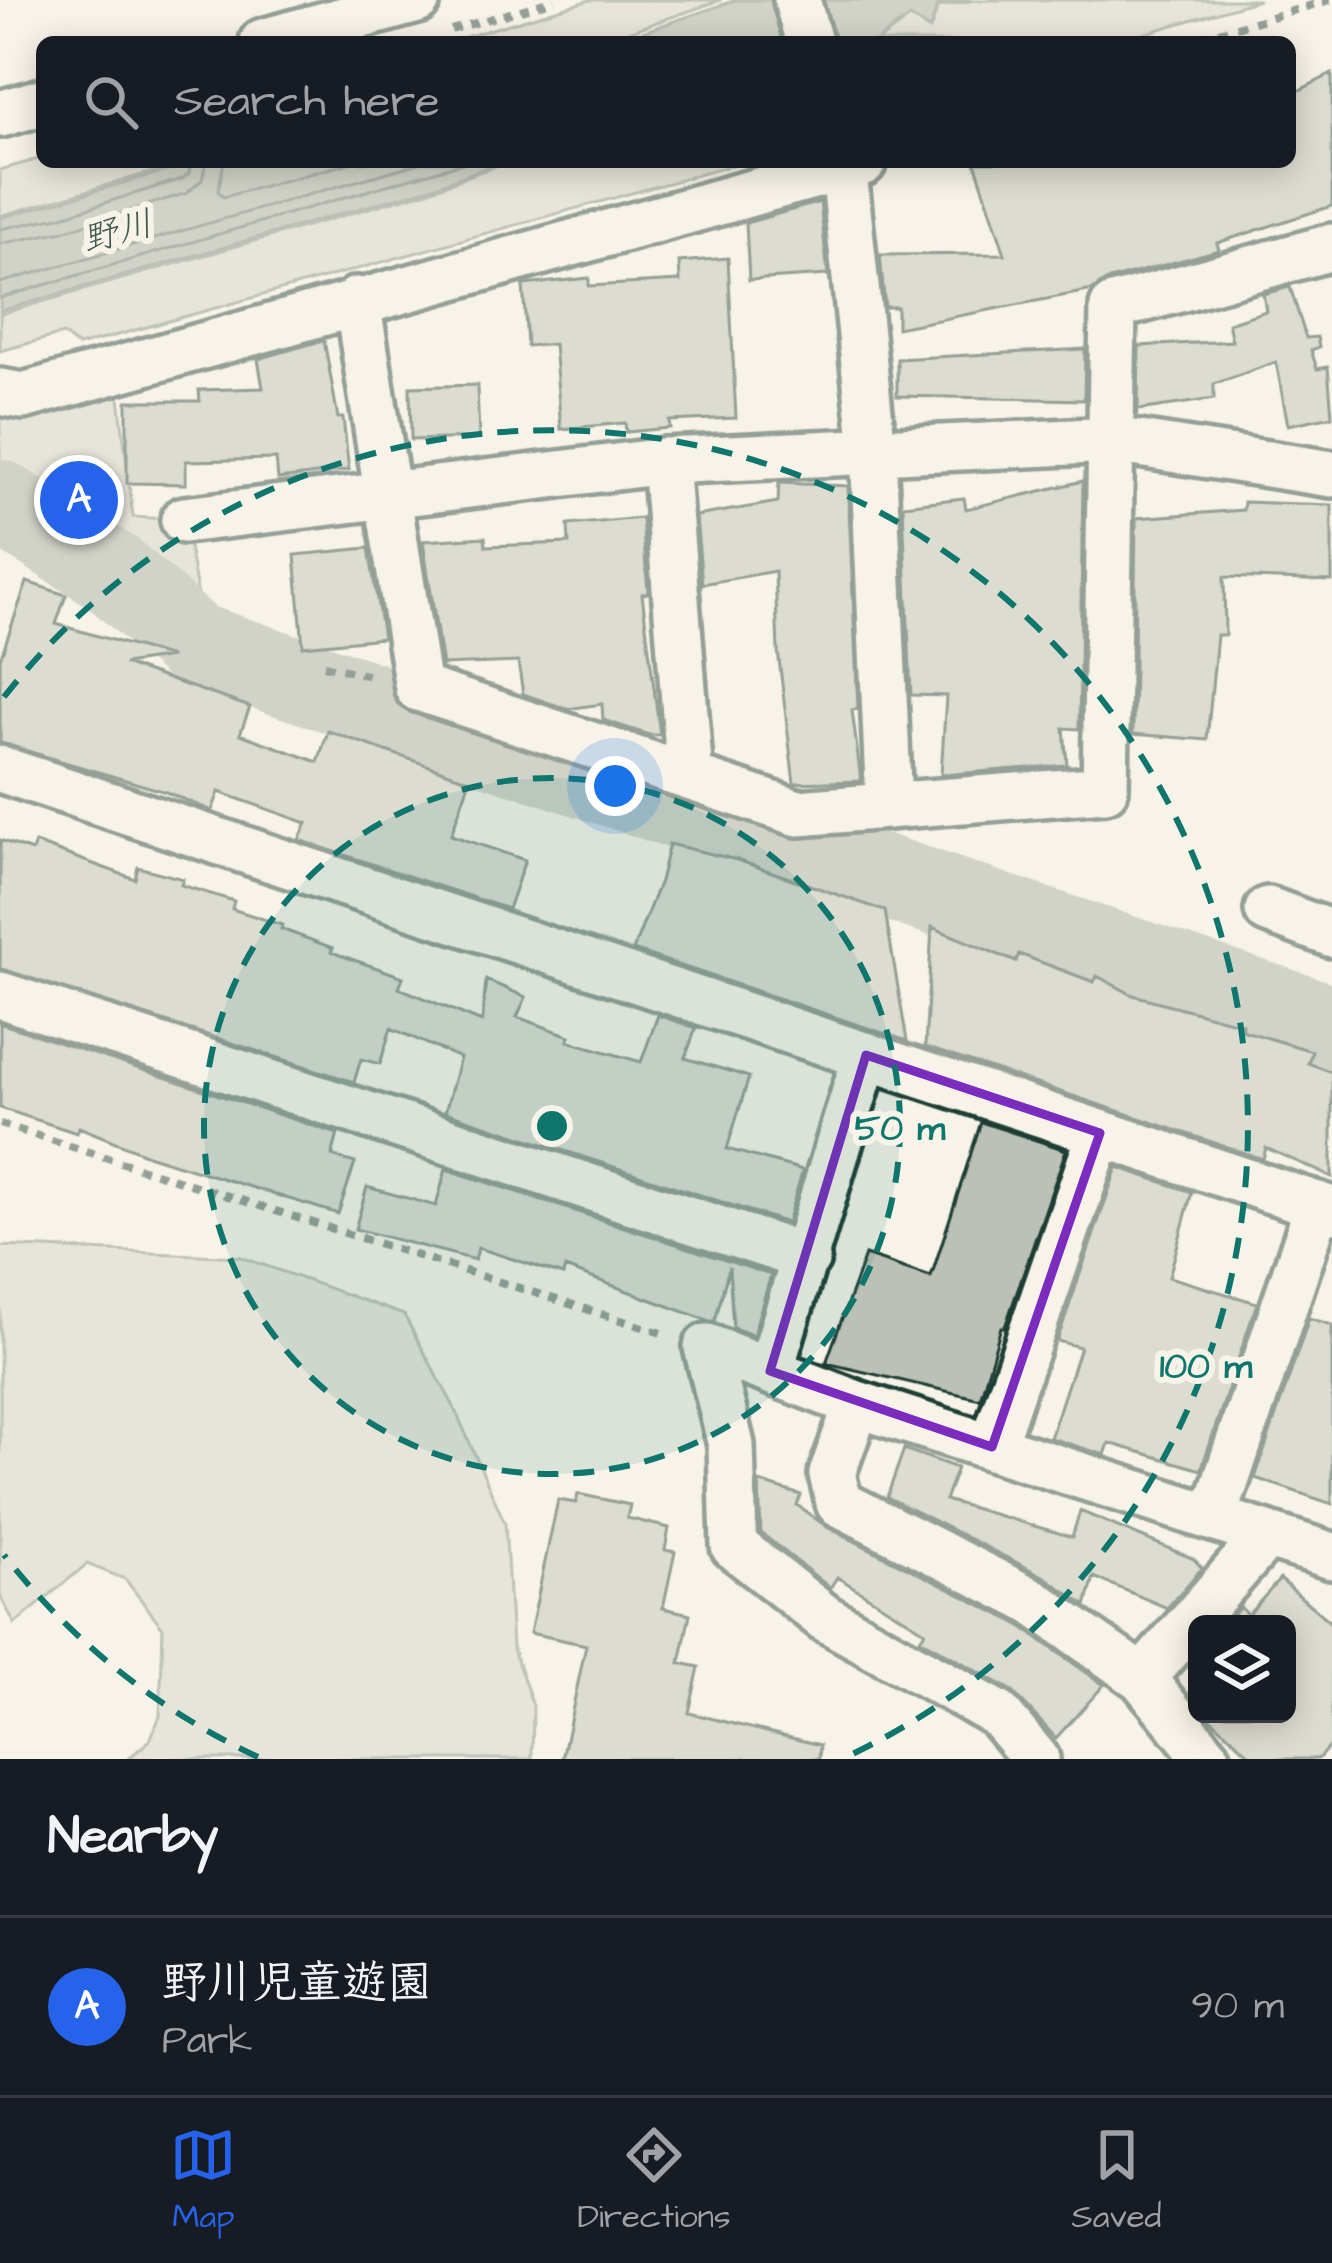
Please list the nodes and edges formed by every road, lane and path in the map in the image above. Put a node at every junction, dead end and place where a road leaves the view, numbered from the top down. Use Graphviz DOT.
graph roads {
  1 [pos="555,0"];
  2 [pos="797,0"];
  3 [pos="1330,0"];
  4 [pos="424,18"];
  5 [pos="303,36"];
  6 [pos="806,36"];
  7 [pos="1205,36"];
  8 [pos="36,104"];
  9 [pos="0,114"];
  10 [pos="836,168"];
  11 [pos="850,168"];
  12 [pos="1332,247"];
  13 [pos="357,300"];
  14 [pos="0,392"];
  15 [pos="1113,440"];
  16 [pos="873,450"];
  17 [pos="665,461"];
  18 [pos="1332,474"];
  19 [pos="385,494"];
  20 [pos="184,520"];
  21 [pos="0,769"];
  22 [pos="690,777"];
  23 [pos="890,806"];
  24 [pos="1268,910"];
  25 [pos="1332,934"];
  26 [pos="0,995"];
  27 [pos="866,1055"];
  28 [pos="0,1124"];
  29 [pos="1100,1133"];
  30 [pos="1325,1207"];
  31 [pos="807,1258"];
  32 [pos="706,1347"];
  33 [pos="770,1371"];
  34 [pos="857,1404"];
  35 [pos="992,1448"];
  36 [pos="1214,1517"];
  37 [pos="1267,1535"];
  38 [pos="1332,1556"];
  39 [pos="1142,1678"];
  40 [pos="1036,1759"];
  41 [pos="1208,1759"];
  1 -- 4 [label="path"];
  2 -- 6 [label="street"];
  3 -- 7 [label="path"];
  4 -- 5 [label="street"];
  8 -- 9 [label="street"];
  10 -- 13 [label="street"];
  11 -- 16 [label="street"];
  12 -- 15 [label="street"];
  13 -- 14 [label="street"];
  13 -- 19 [label="street"];
  15 -- 16 [label="street"];
  15 -- 18 [label="street"];
  15 -- 23 [label="street"];
  16 -- 17 [label="street"];
  16 -- 23 [label="street"];
  17 -- 19 [label="street"];
  17 -- 22 [label="street"];
  19 -- 20 [label="street"];
  19 -- 22 [label="street"];
  21 -- 27 [label="street"];
  22 -- 23 [label="street"];
  24 -- 25 [label="street"];
  26 -- 31 [label="street"];
  27 -- 29 [label="street"];
  27 -- 31 [label="street"];
  28 -- 32 [label="path"];
  29 -- 30 [label="street"];
  29 -- 35 [label="street"];
  30 -- 36 [label="street"];
  31 -- 33 [label="street"];
  32 -- 33 [label="street"];
  32 -- 40 [label="street"];
  33 -- 34 [label="street"];
  34 -- 35 [label="street"];
  34 -- 39 [label="street"];
  35 -- 36 [label="street"];
  36 -- 37 [label="street"];
  37 -- 38 [label="street"];
  37 -- 39 [label="street"];
  39 -- 41 [label="street"];
}
